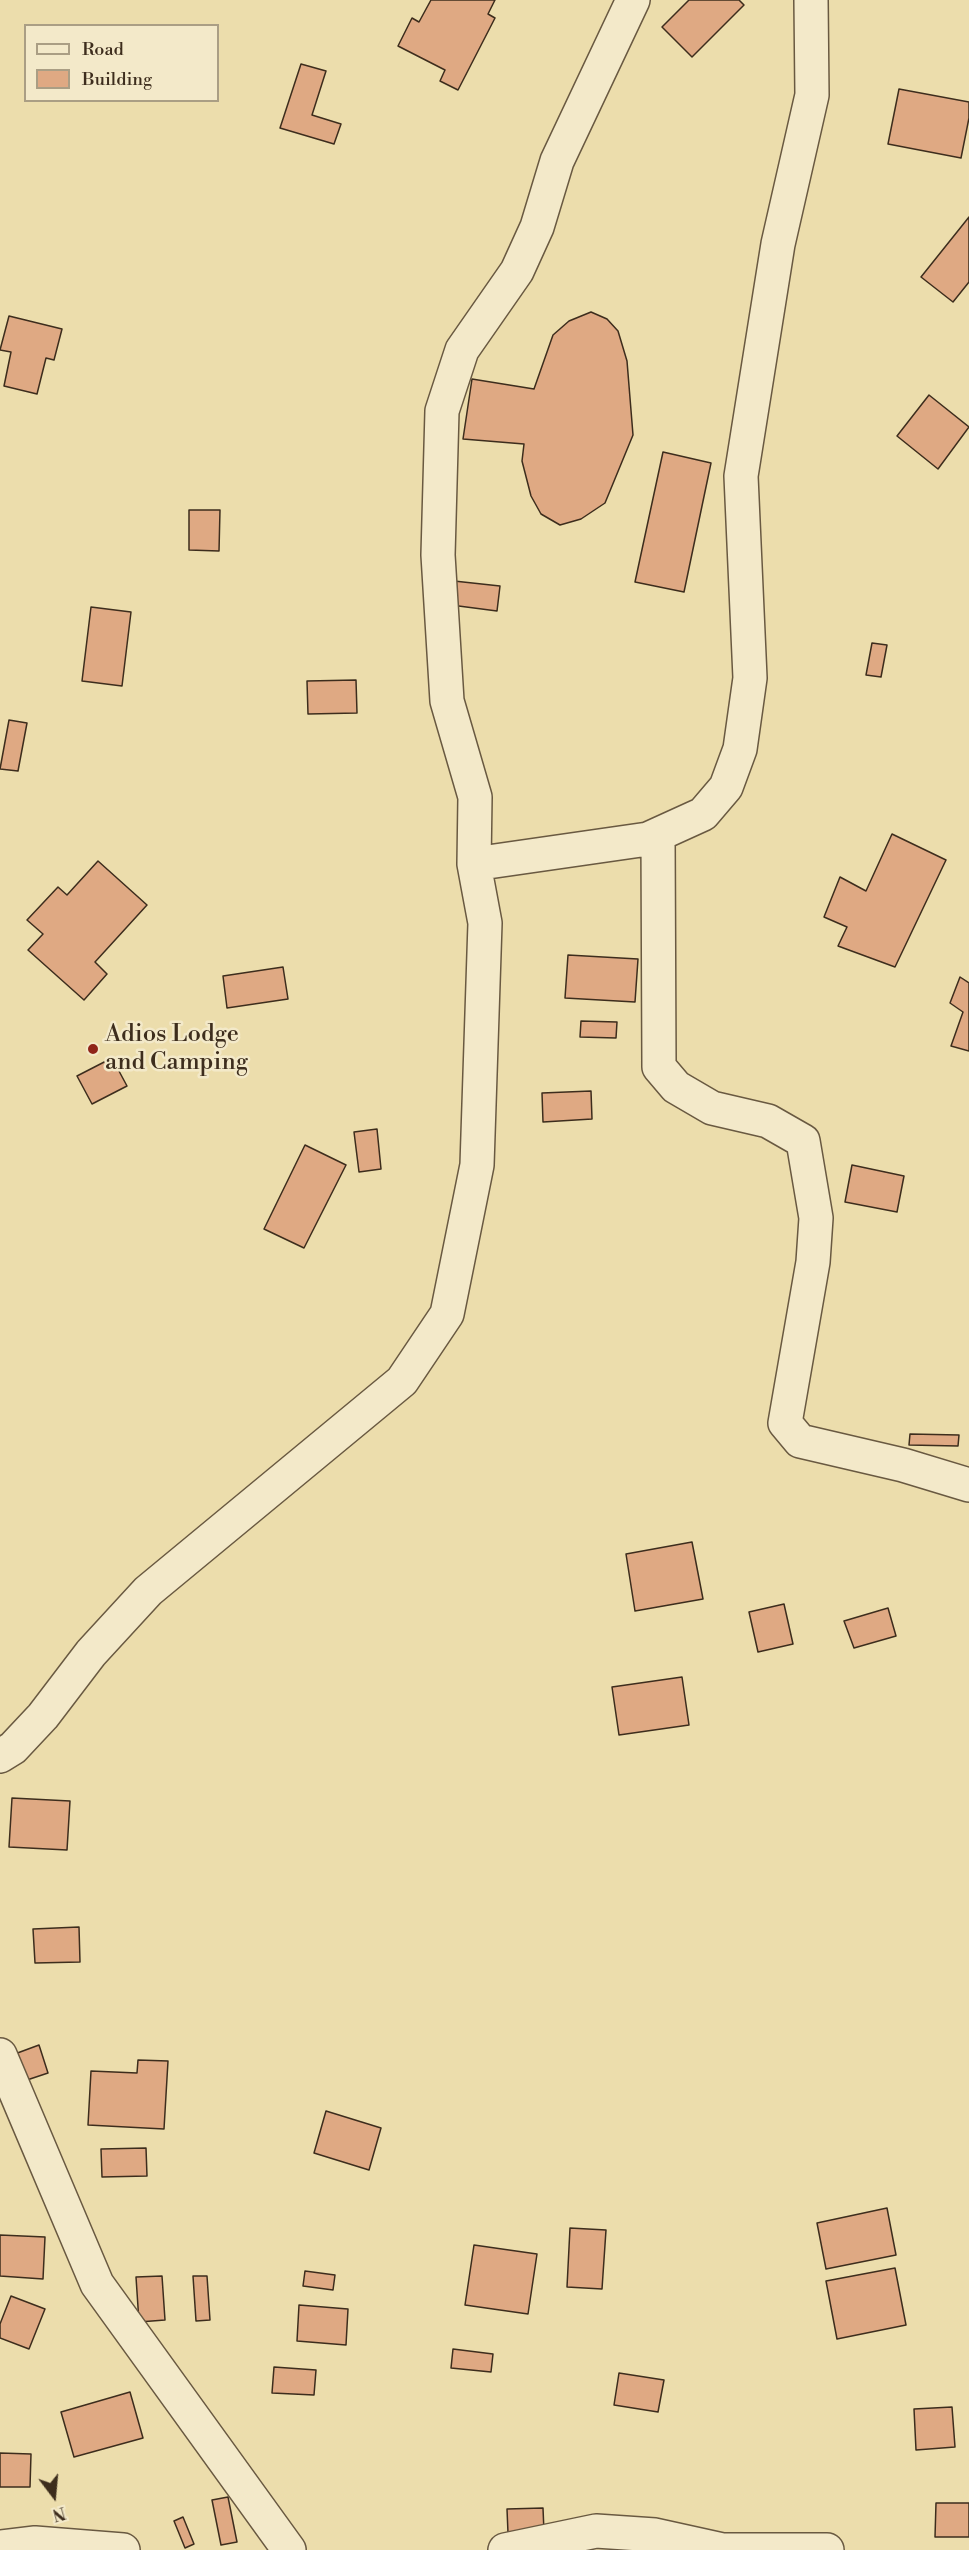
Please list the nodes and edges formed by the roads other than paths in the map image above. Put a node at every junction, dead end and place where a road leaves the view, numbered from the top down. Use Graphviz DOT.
graph roads {
  1 [pos="633,0"];
  2 [pos="811,0"];
  3 [pos="658,835"];
  4 [pos="474,864"];
  5 [pos="969,1485"];
  6 [pos="0,1756"];
  7 [pos="0,2055"];
  8 [pos="0,2547"];
  9 [pos="123,2550"];
  10 [pos="289,2550"];
  11 [pos="505,2550"];
  12 [pos="827,2550"];
  1 -- 4 [label="street"];
  2 -- 3 [label="street"];
  3 -- 4 [label="street"];
  3 -- 5 [label="street"];
  4 -- 6 [label="street"];
  7 -- 10 [label="street"];
  8 -- 9 [label="street"];
  11 -- 12 [label="street"];
}
